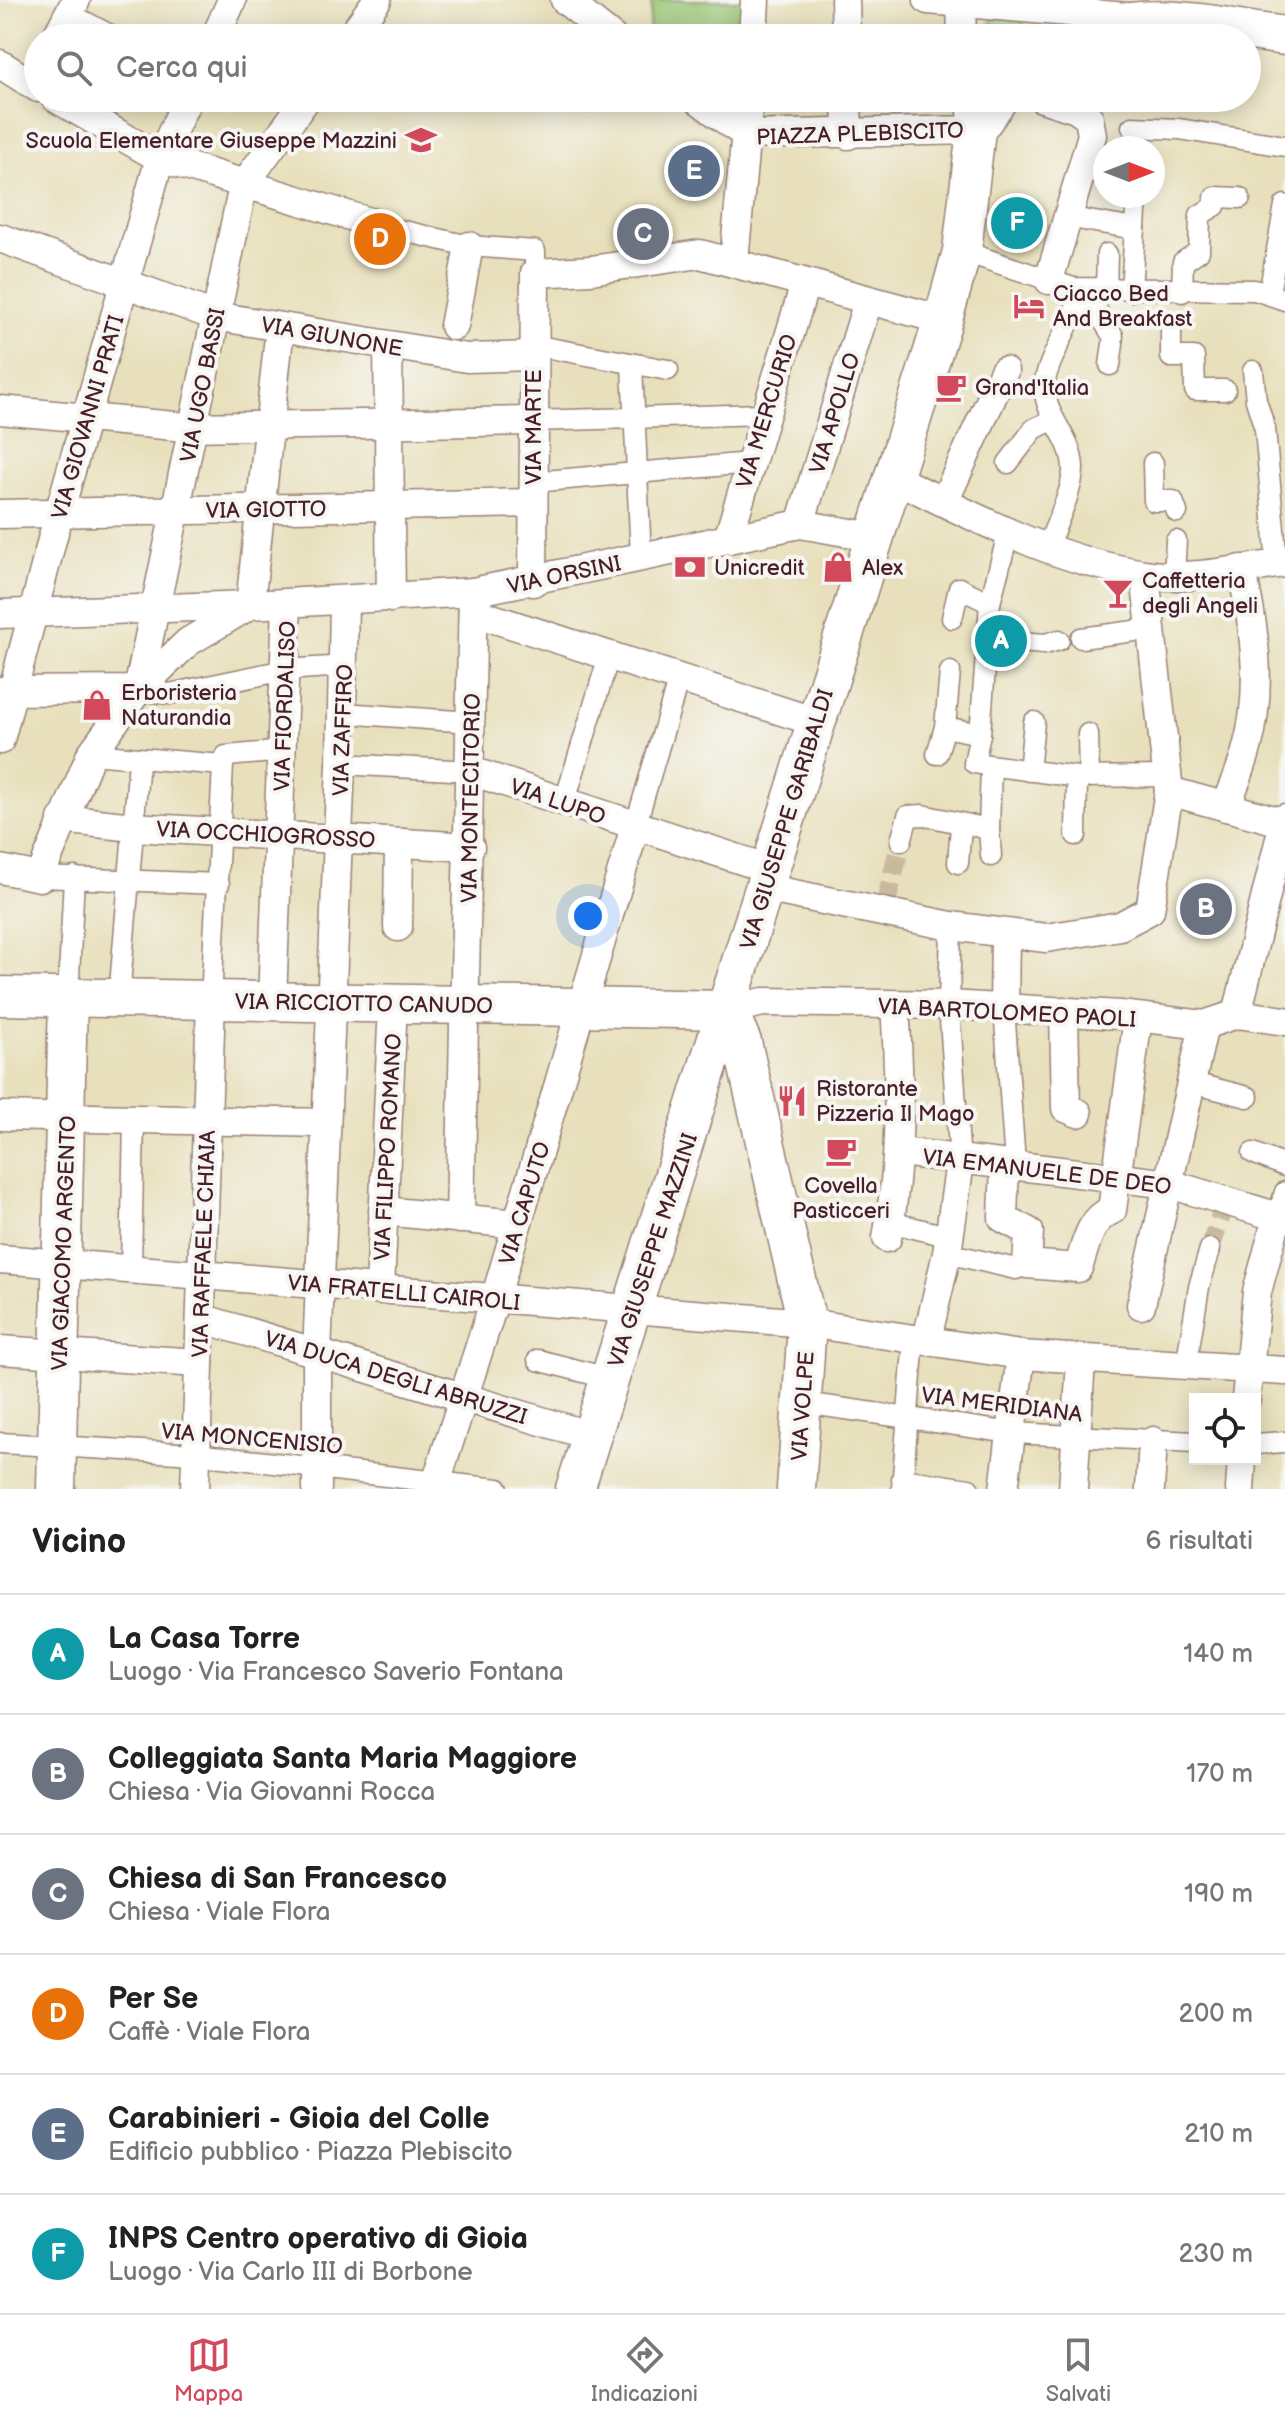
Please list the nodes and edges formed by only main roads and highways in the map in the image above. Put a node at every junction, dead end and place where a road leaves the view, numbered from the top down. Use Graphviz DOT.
graph roads {
  1 [pos="1107,20"];
  2 [pos="1152,24"];
  3 [pos="1261,34"];
  4 [pos="1285,36"];
  5 [pos="973,114"];
  6 [pos="943,320"];
  7 [pos="0,996"];
  8 [pos="68,997"];
  9 [pos="728,1010"];
  10 [pos="56,1489"];
  11 [pos="575,1489"];
  12 [pos="796,1489"];
  1 -- 2 [label="main road"];
  3 -- 4 [label="main road"];
  5 -- 6 [label="main road, PIAZZA PLEBISCITO"];
  6 -- 9 [label="main road, VIA GIUSEPPE GARIBALDI"];
  7 -- 8 [label="main road, VIA RICCIOTTO CANUDO"];
  8 -- 9 [label="main road, VIA RICCIOTTO CANUDO"];
  8 -- 10 [label="main road, VIA GIACOMO ARGENTO"];
  9 -- 11 [label="main road, VIA GIUSEPPE MAZZINI"];
  9 -- 12 [label="main road, VIA VOLPE"];
}
